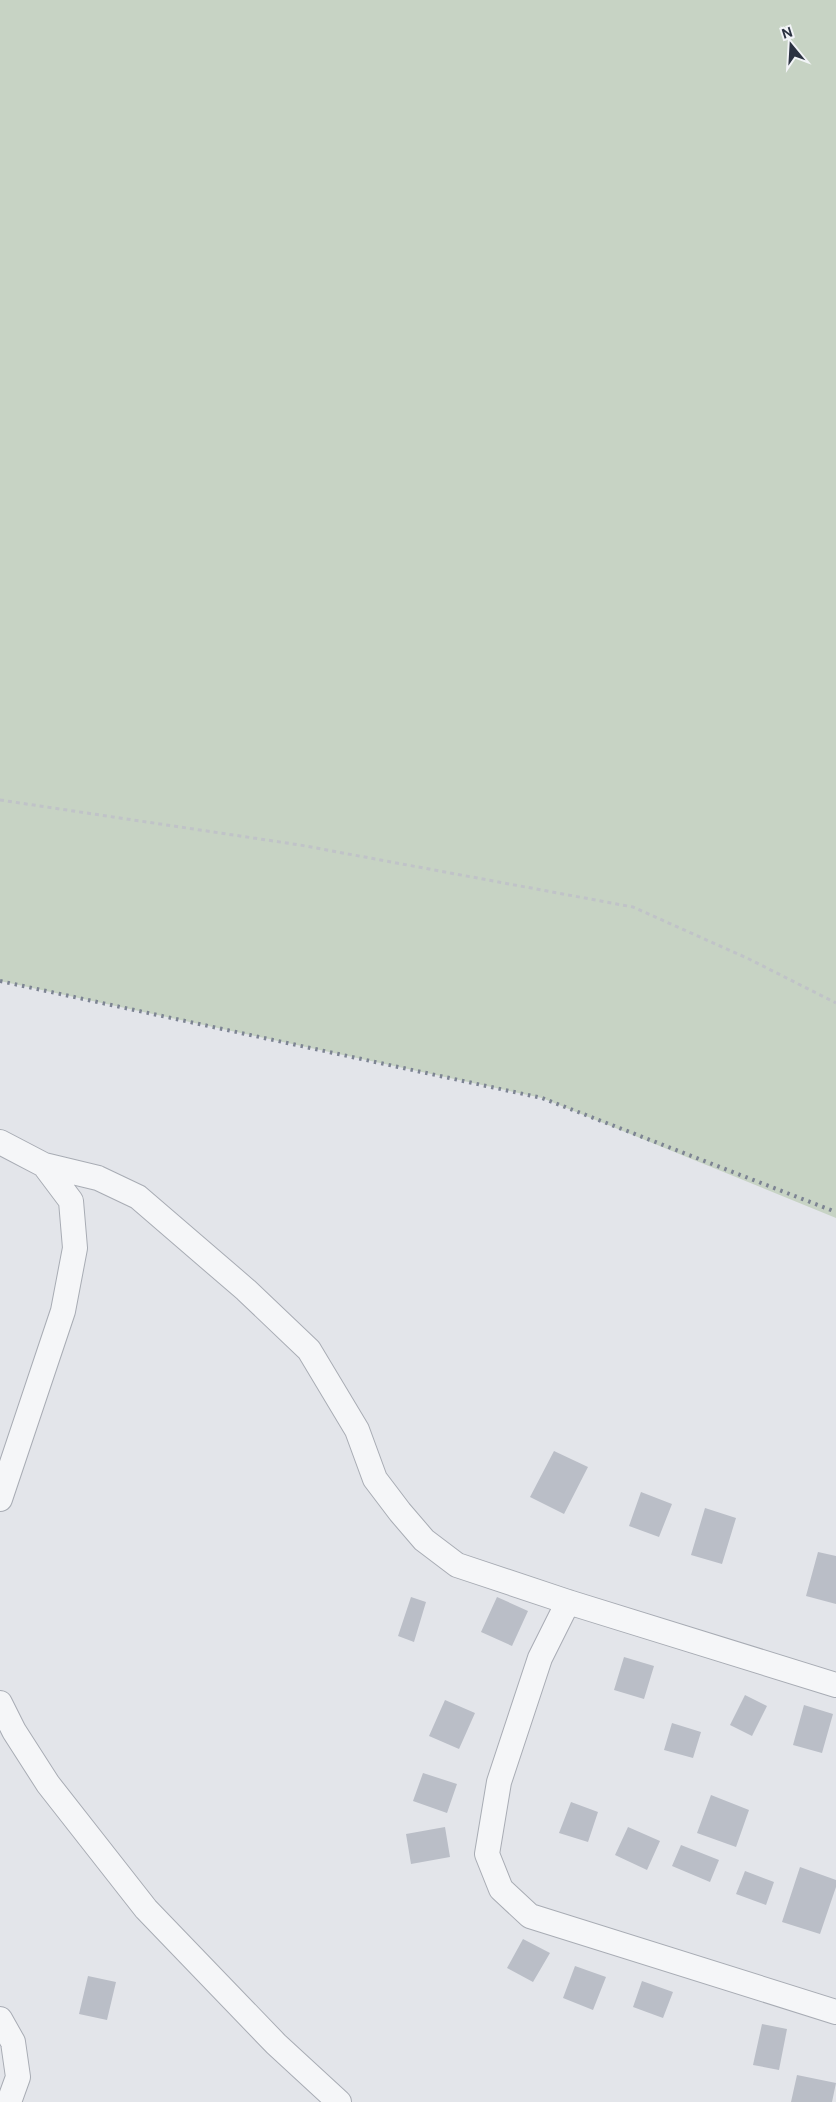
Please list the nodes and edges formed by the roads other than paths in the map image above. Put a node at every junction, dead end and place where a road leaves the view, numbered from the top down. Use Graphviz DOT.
graph roads {
  1 [pos="3,1145"];
  2 [pos="44,1165"];
  3 [pos="0,1499"];
  4 [pos="568,1602"];
  5 [pos="836,1685"];
  6 [pos="0,1703"];
  7 [pos="836,2012"];
  8 [pos="0,2019"];
  9 [pos="9,2102"];
  10 [pos="339,2102"];
  1 -- 2 [label="street"];
  2 -- 3 [label="street"];
  2 -- 4 [label="street"];
  4 -- 5 [label="street"];
  4 -- 7 [label="street"];
  6 -- 10 [label="street"];
  8 -- 9 [label="street"];
}
